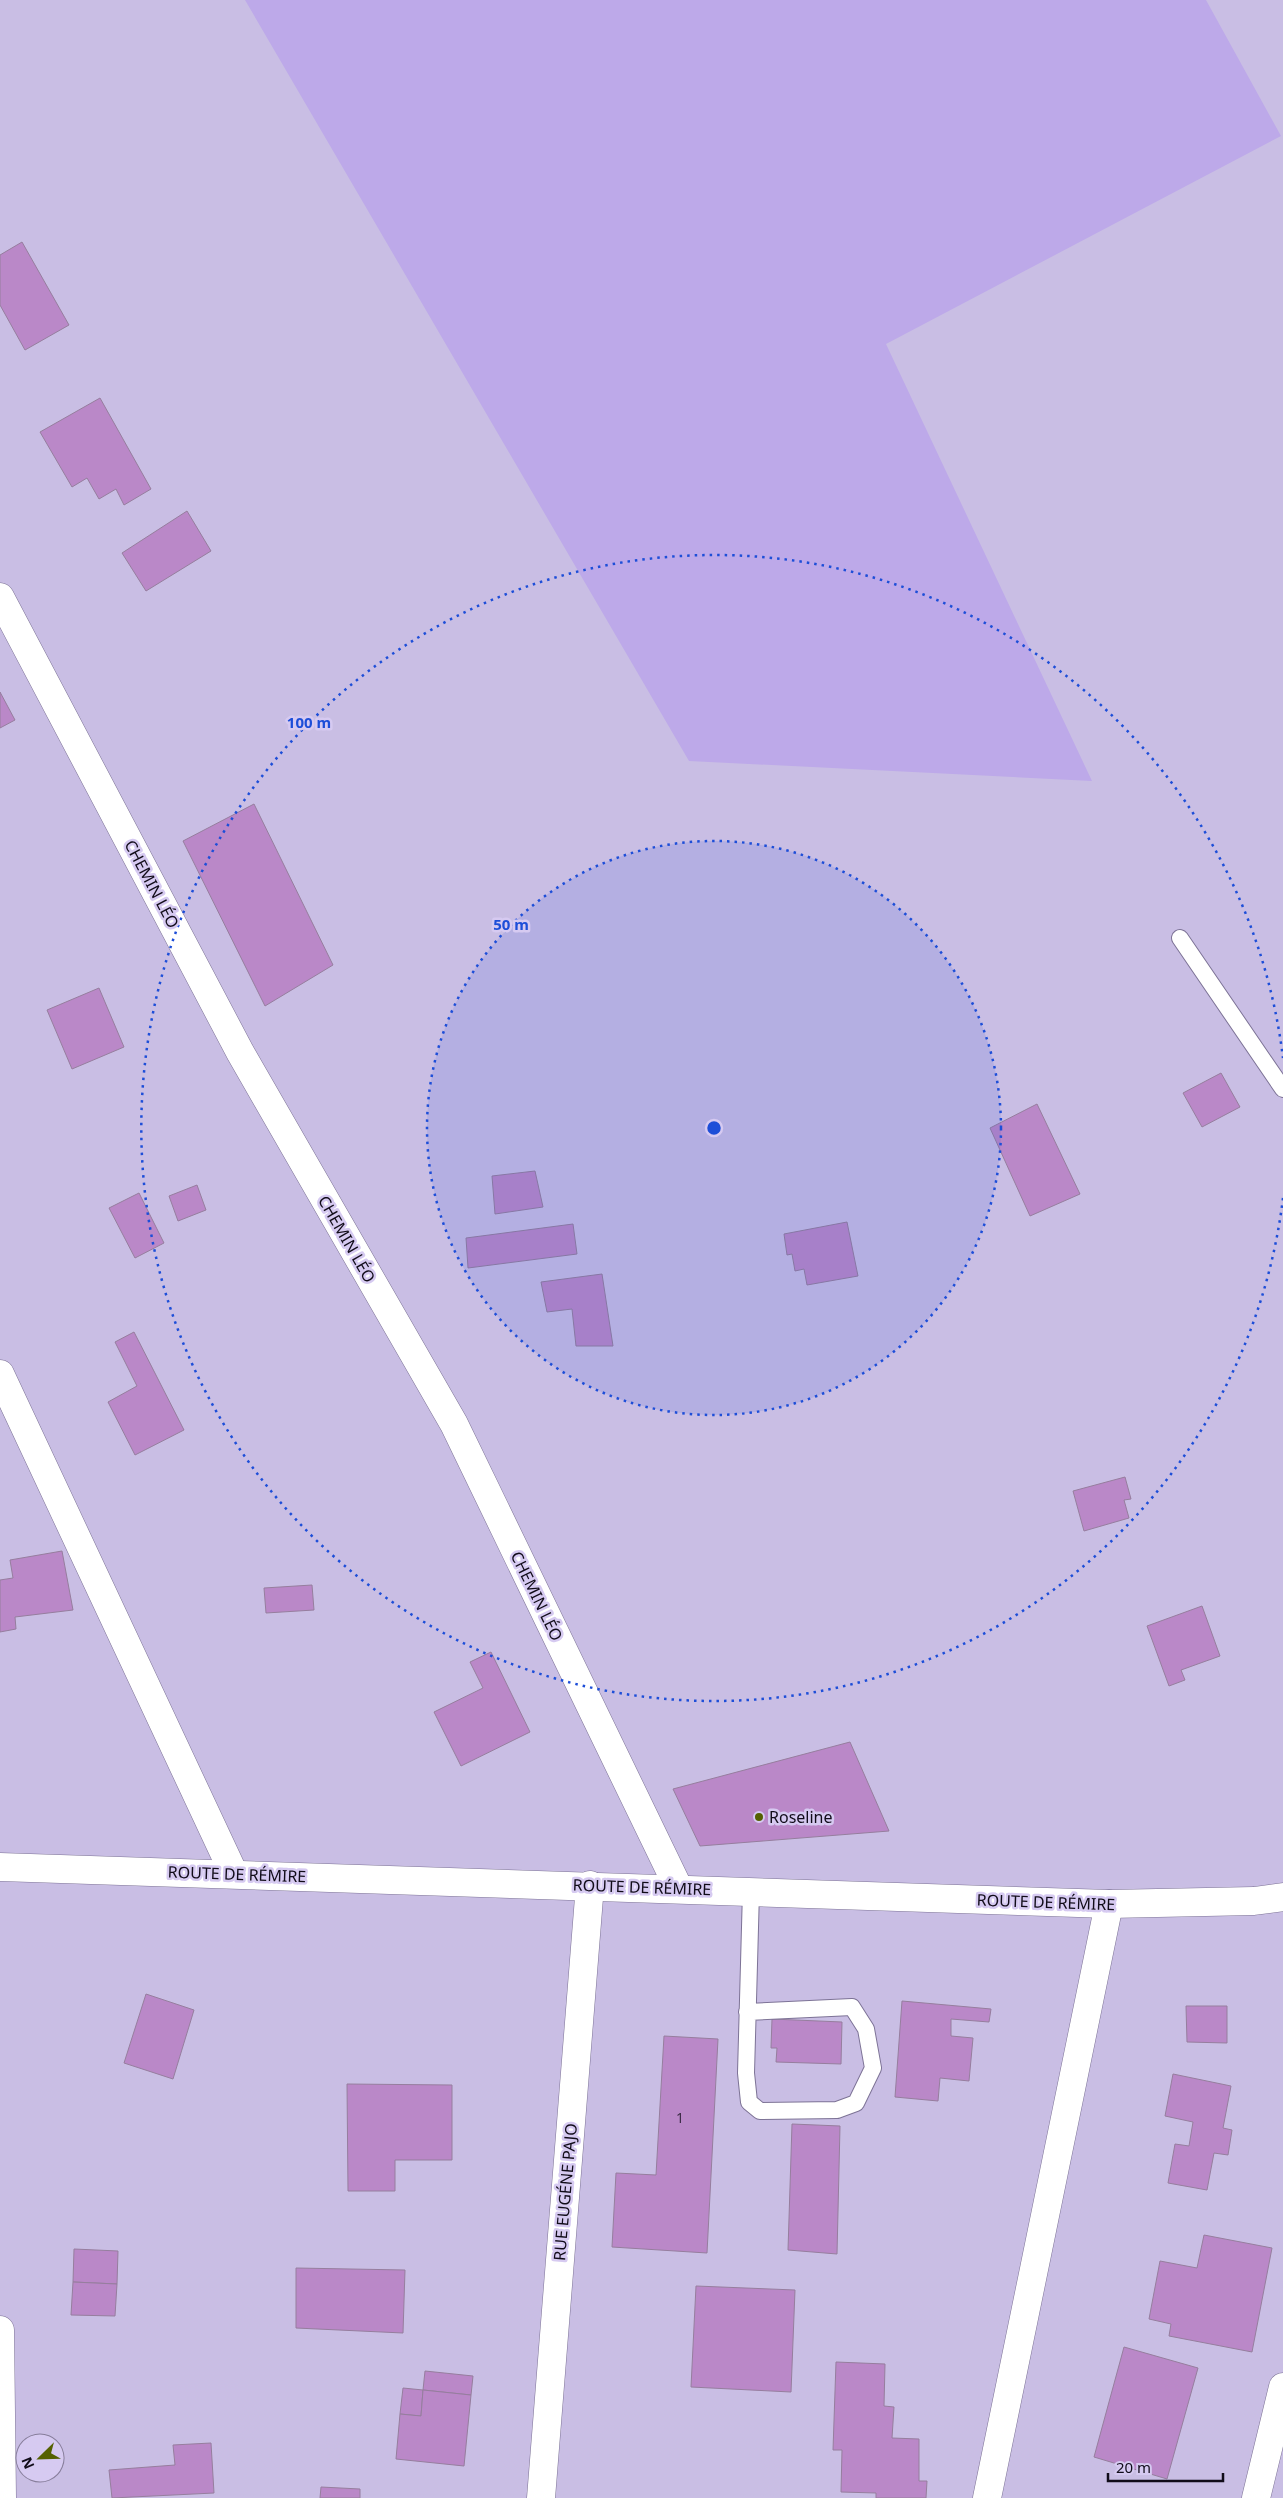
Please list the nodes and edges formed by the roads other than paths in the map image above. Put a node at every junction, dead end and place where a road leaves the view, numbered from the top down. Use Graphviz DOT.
graph roads {
  1 [pos="0,597"];
  2 [pos="1180,938"];
  3 [pos="1283,1089"];
  4 [pos="0,1374"];
  5 [pos="0,1867"];
  6 [pos="234,1874"];
  7 [pos="590,1885"];
  8 [pos="679,1889"];
  9 [pos="751,1891"];
  10 [pos="1283,1897"];
  11 [pos="1110,1904"];
  12 [pos="748,2012"];
  13 [pos="0,2330"];
  14 [pos="1283,2387"];
  15 [pos="2,2498"];
  16 [pos="541,2498"];
  17 [pos="987,2498"];
  18 [pos="1256,2498"];
  1 -- 8 [label="street, CHEMIN LÉO"];
  2 -- 3 [label="lane"];
  4 -- 6 [label="street"];
  5 -- 6 [label="street, ROUTE DE RÉMIRE"];
  6 -- 7 [label="street, ROUTE DE RÉMIRE"];
  7 -- 8 [label="street, ROUTE DE RÉMIRE"];
  7 -- 16 [label="street, RUE EUGÉNE PAJO"];
  8 -- 9 [label="street, ROUTE DE RÉMIRE"];
  9 -- 11 [label="street, ROUTE DE RÉMIRE"];
  9 -- 12 [label="lane"];
  10 -- 11 [label="street, ROUTE DE RÉMIRE"];
  11 -- 17 [label="street"];
  12 -- 12 [label="lane"];
  13 -- 15 [label="street"];
  14 -- 18 [label="street"];
}
